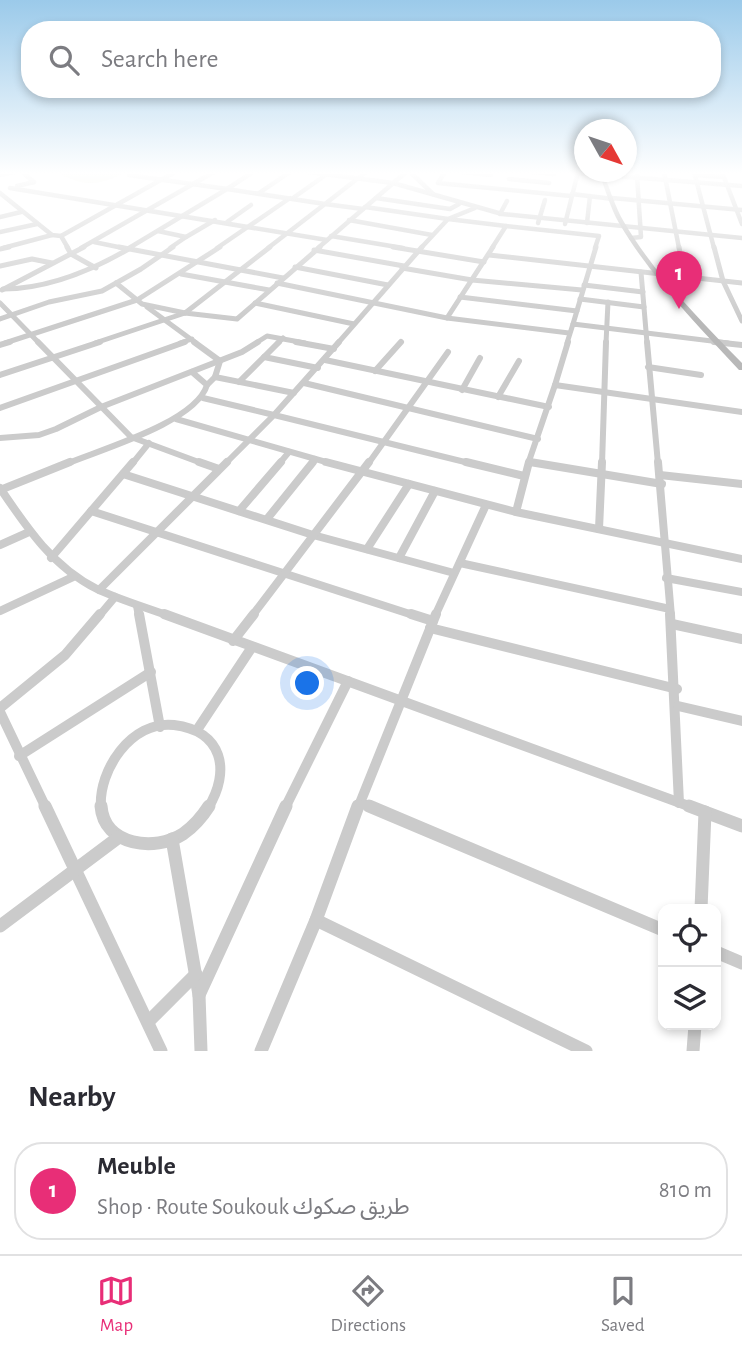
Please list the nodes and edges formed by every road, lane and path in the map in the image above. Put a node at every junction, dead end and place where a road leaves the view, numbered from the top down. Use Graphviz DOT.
graph roads {
  1 [pos="34,221"];
  2 [pos="87,221"];
  3 [pos="132,221"];
  4 [pos="174,221"];
  5 [pos="213,221"];
  6 [pos="221,221"];
  7 [pos="258,221"];
  8 [pos="303,221"];
  9 [pos="348,221"];
  10 [pos="355,221"];
  11 [pos="446,221"];
  12 [pos="465,221"];
  13 [pos="538,221"];
  14 [pos="565,221"];
  15 [pos="622,221"];
  16 [pos="640,221"];
  17 [pos="675,221"];
  18 [pos="709,221"];
  19 [pos="227,222"];
  20 [pos="37,223"];
  21 [pos="587,223"];
  22 [pos="251,226"];
  23 [pos="506,226"];
  24 [pos="624,227"];
  25 [pos="641,229"];
  26 [pos="536,230"];
  27 [pos="158,231"];
  28 [pos="0,232"];
  29 [pos="677,232"];
  30 [pos="288,233"];
  31 [pos="563,233"];
  32 [pos="52,235"];
  33 [pos="432,235"];
  34 [pos="713,235"];
  35 [pos="61,236"];
  36 [pos="186,237"];
  37 [pos="329,238"];
  38 [pos="631,238"];
  39 [pos="742,238"];
  40 [pos="94,242"];
  41 [pos="0,249"];
  42 [pos="126,250"];
  43 [pos="314,250"];
  44 [pos="417,251"];
  45 [pos="71,254"];
  46 [pos="489,255"];
  47 [pos="160,256"];
  48 [pos="52,262"];
  49 [pos="484,262"];
  50 [pos="198,263"];
  51 [pos="0,267"];
  52 [pos="295,267"];
  53 [pos="403,267"];
  54 [pos="591,267"];
  55 [pos="96,268"];
  56 [pos="239,270"];
  57 [pos="641,272"];
  58 [pos="181,274"];
  59 [pos="660,274"];
  60 [pos="684,277"];
  61 [pos="284,278"];
  62 [pos="472,280"];
  63 [pos="223,281"];
  64 [pos="723,281"];
  65 [pos="117,283"];
  66 [pos="277,283"];
  67 [pos="742,284"];
  68 [pos="388,285"];
  69 [pos="583,288"];
  70 [pos="1,290"];
  71 [pos="269,290"];
  72 [pos="643,292"];
  73 [pos="460,297"];
  74 [pos="580,299"];
  75 [pos="137,300"];
  76 [pos="608,302"];
  77 [pos="0,303"];
  78 [pos="255,303"];
  79 [pos="372,303"];
  80 [pos="144,305"];
  81 [pos="645,307"];
  82 [pos="577,311"];
  83 [pos="185,313"];
  84 [pos="12,315"];
  85 [pos="447,318"];
  86 [pos="0,319"];
  87 [pos="163,319"];
  88 [pos="742,321"];
  89 [pos="354,324"];
  90 [pos="573,324"];
  91 [pos="607,328"];
  92 [pos="569,333"];
  93 [pos="33,334"];
  94 [pos="648,334"];
  95 [pos="192,338"];
  96 [pos="283,338"];
  97 [pos="401,342"];
  98 [pos="716,342"];
  99 [pos="0,345"];
  100 [pos="742,345"];
  101 [pos="334,349"];
  102 [pos="448,352"];
  103 [pos="53,356"];
  104 [pos="264,357"];
  105 [pos="480,358"];
  106 [pos="325,360"];
  107 [pos="519,360"];
  108 [pos="220,361"];
  109 [pos="648,367"];
  110 [pos="317,368"];
  111 [pos="742,368"];
  112 [pos="376,371"];
  113 [pos="192,372"];
  114 [pos="0,374"];
  115 [pos="701,375"];
  116 [pos="215,377"];
  117 [pos="77,381"];
  118 [pos="239,382"];
  119 [pos="426,382"];
  120 [pos="304,383"];
  121 [pos="207,385"];
  122 [pos="555,385"];
  123 [pos="462,390"];
  124 [pos="603,392"];
  125 [pos="294,393"];
  126 [pos="498,397"];
  127 [pos="203,398"];
  128 [pos="652,399"];
  129 [pos="101,407"];
  130 [pos="549,407"];
  131 [pos="0,408"];
  132 [pos="408,408"];
  133 [pos="742,412"];
  134 [pos="274,415"];
  135 [pos="176,419"];
  136 [pos="131,437"];
  137 [pos="0,438"];
  138 [pos="538,439"];
  139 [pos="248,441"];
  140 [pos="384,442"];
  141 [pos="149,443"];
  142 [pos="289,452"];
  143 [pos="315,459"];
  144 [pos="530,463"];
  145 [pos="219,469"];
  146 [pos="362,472"];
  147 [pos="123,474"];
  148 [pos="601,475"];
  149 [pos="524,476"];
  150 [pos="661,480"];
  151 [pos="409,484"];
  152 [pos="742,484"];
  153 [pos="0,489"];
  154 [pos="435,491"];
  155 [pos="190,496"];
  156 [pos="486,505"];
  157 [pos="239,511"];
  158 [pos="91,512"];
  159 [pos="516,512"];
  160 [pos="267,519"];
  161 [pos="599,529"];
  162 [pos="156,531"];
  163 [pos="29,532"];
  164 [pos="313,535"];
  165 [pos="663,543"];
  166 [pos="0,545"];
  167 [pos="367,549"];
  168 [pos="51,558"];
  169 [pos="399,558"];
  170 [pos="742,559"];
  171 [pos="460,563"];
  172 [pos="284,573"];
  173 [pos="454,573"];
  174 [pos="73,577"];
  175 [pos="666,578"];
  176 [pos="99,590"];
  177 [pos="742,592"];
  178 [pos="115,597"];
  179 [pos="137,606"];
  180 [pos="670,609"];
  181 [pos="0,611"];
  182 [pos="431,624"];
  183 [pos="672,624"];
  184 [pos="742,639"];
  185 [pos="233,641"];
  186 [pos="252,647"];
  187 [pos="150,672"];
  188 [pos="348,681"];
  189 [pos="677,689"];
  190 [pos="400,701"];
  191 [pos="678,706"];
  192 [pos="0,710"];
  193 [pos="742,722"];
  194 [pos="160,727"];
  195 [pos="197,730"];
  196 [pos="19,756"];
  197 [pos="361,803"];
  198 [pos="679,803"];
  199 [pos="705,812"];
  200 [pos="742,825"];
  201 [pos="119,837"];
  202 [pos="172,839"];
  203 [pos="76,868"];
  204 [pos="701,904"];
  205 [pos="316,920"];
  206 [pos="0,926"];
  207 [pos="658,928"];
  208 [pos="721,954"];
  209 [pos="742,963"];
  210 [pos="196,974"];
  211 [pos="200,995"];
  212 [pos="148,1022"];
  213 [pos="695,1030"];
  214 [pos="161,1051"];
  215 [pos="202,1051"];
  216 [pos="261,1051"];
  217 [pos="586,1051"];
  218 [pos="693,1051"];
  1 -- 20 [label="street"];
  2 -- 35 [label="street"];
  3 -- 40 [label="street"];
  4 -- 27 [label="street"];
  5 -- 36 [label="street"];
  6 -- 19 [label="street"];
  7 -- 22 [label="street"];
  8 -- 30 [label="street"];
  9 -- 37 [label="street"];
  10 -- 33 [label="street"];
  11 -- 33 [label="street"];
  12 -- 23 [label="street"];
  13 -- 26 [label="street"];
  14 -- 21 [label="street"];
  14 -- 31 [label="street"];
  15 -- 24 [label="street"];
  16 -- 25 [label="street"];
  17 -- 29 [label="street"];
  18 -- 34 [label="street"];
  19 -- 22 [label="street"];
  20 -- 28 [label="street"];
  20 -- 32 [label="street"];
  21 -- 24 [label="street"];
  22 -- 30 [label="street"];
  22 -- 50 [label="street"];
  23 -- 26 [label="street"];
  23 -- 46 [label="street"];
  24 -- 25 [label="street"];
  24 -- 38 [label="street"];
  25 -- 29 [label="street"];
  25 -- 38 [label="street"];
  26 -- 31 [label="street"];
  27 -- 36 [label="street"];
  27 -- 42 [label="street"];
  29 -- 34 [label="street"];
  29 -- 60 [label="street"];
  30 -- 37 [label="street"];
  30 -- 56 [label="street"];
  31 -- 54 [label="street"];
  32 -- 35 [label="street"];
  32 -- 41 [label="street"];
  33 -- 44 [label="street"];
  34 -- 39 [label="street"];
  34 -- 64 [label="street"];
  35 -- 45 [label="street"];
  36 -- 47 [label="street"];
  37 -- 43 [label="street"];
  37 -- 44 [label="street"];
  38 -- 59 [label="street"];
  40 -- 42 [label="street"];
  40 -- 45 [label="street"];
  42 -- 47 [label="street"];
  42 -- 55 [label="street"];
  43 -- 52 [label="street"];
  43 -- 53 [label="street"];
  44 -- 49 [label="street"];
  44 -- 53 [label="street"];
  45 -- 48 [label="street"];
  45 -- 55 [label="street"];
  46 -- 49 [label="street"];
  46 -- 54 [label="street"];
  47 -- 50 [label="street"];
  47 -- 65 [label="street"];
  48 -- 51 [label="street"];
  48 -- 70 [label="street"];
  49 -- 62 [label="street"];
  50 -- 56 [label="street"];
  50 -- 58 [label="street"];
  52 -- 61 [label="street"];
  52 -- 68 [label="street"];
  53 -- 62 [label="street"];
  53 -- 68 [label="street"];
  54 -- 57 [label="street"];
  54 -- 69 [label="street"];
  55 -- 70 [label="street"];
  56 -- 61 [label="street"];
  56 -- 63 [label="street"];
  57 -- 59 [label="street"];
  57 -- 72 [label="street"];
  58 -- 63 [label="street"];
  58 -- 75 [label="street"];
  59 -- 60 [label="street"];
  59 -- 98 [label="street"];
  60 -- 64 [label="street"];
  61 -- 66 [label="street"];
  62 -- 69 [label="street"];
  62 -- 73 [label="street"];
  63 -- 71 [label="street"];
  63 -- 83 [label="street"];
  64 -- 67 [label="street"];
  64 -- 88 [label="street"];
  65 -- 75 [label="street"];
  65 -- 84 [label="street"];
  66 -- 71 [label="street"];
  66 -- 79 [label="street"];
  68 -- 79 [label="street"];
  69 -- 72 [label="street"];
  69 -- 74 [label="street"];
  71 -- 78 [label="street"];
  72 -- 81 [label="street"];
  73 -- 82 [label="street"];
  73 -- 85 [label="street"];
  74 -- 76 [label="street"];
  74 -- 82 [label="street"];
  75 -- 80 [label="street"];
  75 -- 93 [label="street"];
  76 -- 81 [label="street"];
  76 -- 91 [label="street"];
  77 -- 84 [label="street"];
  78 -- 83 [label="street"];
  78 -- 89 [label="street"];
  79 -- 85 [label="street"];
  79 -- 89 [label="street"];
  80 -- 83 [label="street"];
  80 -- 87 [label="street"];
  81 -- 94 [label="street"];
  82 -- 90 [label="street"];
  83 -- 87 [label="street"];
  84 -- 86 [label="street"];
  84 -- 93 [label="street"];
  85 -- 92 [label="street"];
  87 -- 95 [label="street"];
  87 -- 103 [label="street"];
  89 -- 101 [label="street"];
  90 -- 91 [label="street"];
  90 -- 92 [label="street"];
  91 -- 94 [label="street"];
  91 -- 124 [label="street"];
  92 -- 122 [label="street"];
  93 -- 99 [label="street"];
  93 -- 103 [label="street"];
  94 -- 98 [label="street"];
  94 -- 109 [label="street"];
  95 -- 108 [label="street"];
  95 -- 117 [label="street"];
  96 -- 101 [label="street"];
  96 -- 104 [label="street"];
  96 -- 108 [label="street"];
  97 -- 112 [label="street"];
  98 -- 100 [label="street"];
  98 -- 111 [label="street"];
  101 -- 106 [label="street"];
  102 -- 119 [label="street"];
  103 -- 114 [label="street"];
  103 -- 117 [label="street"];
  104 -- 110 [label="street"];
  104 -- 118 [label="street"];
  105 -- 123 [label="street"];
  106 -- 110 [label="street"];
  106 -- 112 [label="street"];
  107 -- 126 [label="street"];
  108 -- 113 [label="street"];
  108 -- 116 [label="street"];
  109 -- 115 [label="street"];
  109 -- 128 [label="street"];
  110 -- 120 [label="street"];
  112 -- 119 [label="street"];
  113 -- 121 [label="street"];
  113 -- 129 [label="street"];
  116 -- 118 [label="street"];
  116 -- 121 [label="street"];
  117 -- 129 [label="street"];
  117 -- 131 [label="street"];
  118 -- 125 [label="street"];
  119 -- 123 [label="street"];
  119 -- 132 [label="street"];
  120 -- 125 [label="street"];
  120 -- 132 [label="street"];
  121 -- 127 [label="street"];
  122 -- 124 [label="street"];
  122 -- 130 [label="street"];
  123 -- 126 [label="street"];
  124 -- 128 [label="street"];
  124 -- 148 [label="street"];
  125 -- 134 [label="street"];
  126 -- 130 [label="street"];
  127 -- 134 [label="street"];
  127 -- 135 [label="street"];
  128 -- 133 [label="street"];
  128 -- 150 [label="street"];
  129 -- 136 [label="street"];
  129 -- 137 [label="street"];
  130 -- 138 [label="street"];
  132 -- 138 [label="street"];
  132 -- 140 [label="street"];
  134 -- 139 [label="street"];
  134 -- 140 [label="street"];
  135 -- 136 [label="street"];
  135 -- 139 [label="street"];
  136 -- 141 [label="street"];
  136 -- 153 [label="street"];
  138 -- 144 [label="street"];
  139 -- 142 [label="street"];
  139 -- 145 [label="street"];
  140 -- 146 [label="street"];
  140 -- 149 [label="street"];
  141 -- 145 [label="street"];
  141 -- 147 [label="street"];
  142 -- 143 [label="street"];
  142 -- 157 [label="street"];
  143 -- 146 [label="street"];
  143 -- 160 [label="street"];
  144 -- 148 [label="street"];
  144 -- 149 [label="street"];
  145 -- 155 [label="street"];
  146 -- 151 [label="street"];
  146 -- 164 [label="street"];
  147 -- 155 [label="street"];
  147 -- 158 [label="street"];
  148 -- 150 [label="street"];
  148 -- 161 [label="street"];
  149 -- 159 [label="street"];
  150 -- 152 [label="street"];
  150 -- 165 [label="street"];
  151 -- 154 [label="street"];
  151 -- 167 [label="street"];
  153 -- 163 [label="street"];
  154 -- 156 [label="street"];
  154 -- 169 [label="street"];
  155 -- 157 [label="street"];
  155 -- 162 [label="street"];
  156 -- 159 [label="street"];
  156 -- 171 [label="street"];
  157 -- 160 [label="street"];
  158 -- 162 [label="street"];
  158 -- 168 [label="street"];
  159 -- 161 [label="street"];
  160 -- 164 [label="street"];
  161 -- 165 [label="street"];
  162 -- 172 [label="street"];
  162 -- 176 [label="street"];
  163 -- 166 [label="street"];
  163 -- 168 [label="street"];
  164 -- 167 [label="street"];
  164 -- 172 [label="street"];
  165 -- 170 [label="street"];
  165 -- 175 [label="street"];
  167 -- 169 [label="street"];
  168 -- 174 [label="street"];
  169 -- 173 [label="street"];
  171 -- 173 [label="street"];
  171 -- 180 [label="street"];
  172 -- 182 [label="street"];
  172 -- 185 [label="street"];
  173 -- 182 [label="street"];
  174 -- 176 [label="street"];
  174 -- 181 [label="street"];
  175 -- 177 [label="street"];
  175 -- 180 [label="street"];
  176 -- 178 [label="street"];
  178 -- 179 [label="street"];
  178 -- 192 [label="street"];
  179 -- 185 [label="street"];
  179 -- 187 [label="street"];
  180 -- 183 [label="street"];
  182 -- 189 [label="street"];
  182 -- 190 [label="street"];
  183 -- 184 [label="street"];
  183 -- 189 [label="street"];
  185 -- 186 [label="street"];
  186 -- 188 [label="street"];
  186 -- 195 [label="street"];
  187 -- 194 [label="street"];
  187 -- 196 [label="street"];
  188 -- 190 [label="street"];
  188 -- 211 [label="street"];
  189 -- 191 [label="street"];
  190 -- 197 [label="street"];
  190 -- 198 [label="street"];
  191 -- 193 [label="street"];
  191 -- 198 [label="street"];
  192 -- 196 [label="street"];
  194 -- 195 [label="street"];
  194 -- 201 [label="street"];
  195 -- 202 [label="street"];
  196 -- 203 [label="street"];
  197 -- 205 [label="street"];
  197 -- 207 [label="street"];
  198 -- 199 [label="street"];
  199 -- 200 [label="street"];
  199 -- 204 [label="street"];
  201 -- 202 [label="street"];
  201 -- 203 [label="street"];
  202 -- 210 [label="street"];
  203 -- 206 [label="street"];
  203 -- 212 [label="street"];
  205 -- 216 [label="street"];
  205 -- 217 [label="street"];
  208 -- 209 [label="street"];
  210 -- 211 [label="street"];
  210 -- 212 [label="street"];
  211 -- 215 [label="street"];
  212 -- 214 [label="street"];
  213 -- 218 [label="street"];
}
